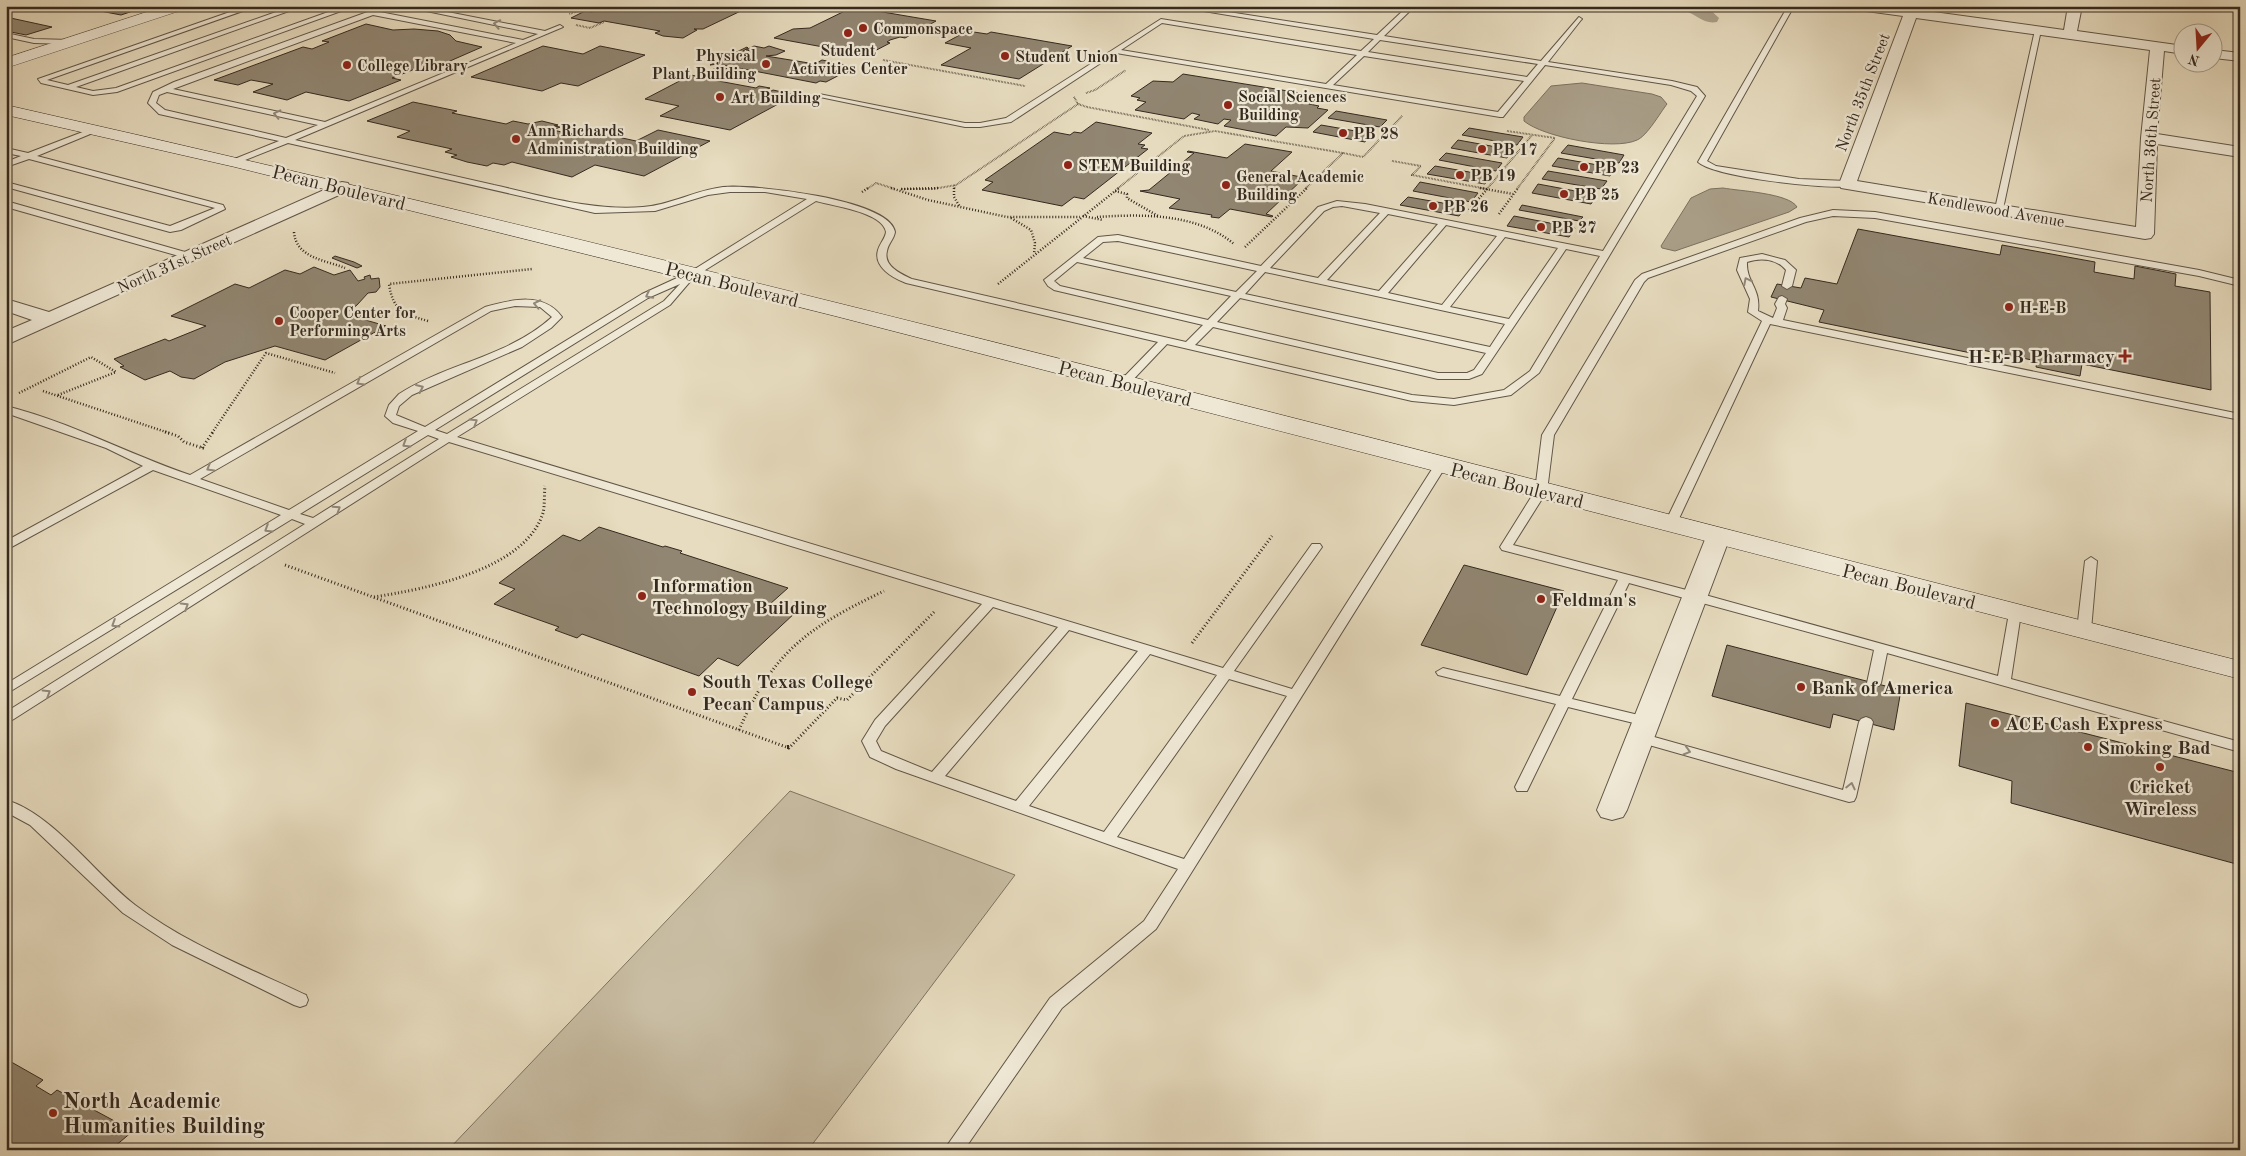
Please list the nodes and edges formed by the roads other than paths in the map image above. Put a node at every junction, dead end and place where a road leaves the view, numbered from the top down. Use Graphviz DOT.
graph roads {
  1 [pos="180,6"];
  2 [pos="254,6"];
  3 [pos="300,6"];
  4 [pos="352,6"];
  5 [pos="392,6"];
  6 [pos="405,6"];
  7 [pos="1412,6"];
  8 [pos="1791,6"];
  9 [pos="1859,6"];
  10 [pos="2074,6"];
  11 [pos="374,12"];
  12 [pos="1172,12"];
  13 [pos="1911,13"];
  14 [pos="320,18"];
  15 [pos="1579,19"];
  16 [pos="345,23"];
  17 [pos="192,27"];
  18 [pos="560,27"];
  19 [pos="2038,30"];
  20 [pos="545,33"];
  21 [pos="221,34"];
  22 [pos="2070,34"];
  23 [pos="6,36"];
  24 [pos="1379,38"];
  25 [pos="255,41"];
  26 [pos="70,42"];
  27 [pos="524,42"];
  28 [pos="2157,46"];
  29 [pos="2174,49"];
  30 [pos="1115,51"];
  31 [pos="1362,53"];
  32 [pos="2224,55"];
  33 [pos="2240,57"];
  34 [pos="6,63"];
  35 [pos="1542,63"];
  36 [pos="190,64"];
  37 [pos="215,70"];
  38 [pos="1529,80"];
  39 [pos="1328,86"];
  40 [pos="68,87"];
  41 [pos="165,89"];
  42 [pos="819,96"];
  43 [pos="6,110"];
  44 [pos="324,124"];
  45 [pos="96,130"];
  46 [pos="2148,138"];
  47 [pos="288,140"];
  48 [pos="6,150"];
  49 [pos="2240,152"];
  50 [pos="29,156"];
  51 [pos="235,162"];
  52 [pos="6,165"];
  53 [pos="6,184"];
  54 [pos="1847,184"];
  55 [pos="342,187"];
  56 [pos="814,199"];
  57 [pos="6,204"];
  58 [pos="1999,209"];
  59 [pos="1386,211"];
  60 [pos="1444,222"];
  61 [pos="1503,234"];
  62 [pos="2145,234"];
  63 [pos="1564,246"];
  64 [pos="1606,254"];
  65 [pos="188,256"];
  66 [pos="1075,259"];
  67 [pos="1264,269"];
  68 [pos="693,274"];
  69 [pos="1320,282"];
  70 [pos="2240,283"];
  71 [pos="1787,286"];
  72 [pos="1239,295"];
  73 [pos="1382,295"];
  74 [pos="1782,299"];
  75 [pos="6,305"];
  76 [pos="1444,308"];
  77 [pos="49,319"];
  78 [pos="1772,321"];
  79 [pos="1511,323"];
  80 [pos="1210,324"];
  81 [pos="6,339"];
  82 [pos="1164,340"];
  83 [pos="1188,346"];
  84 [pos="1492,351"];
  85 [pos="1124,382"];
  86 [pos="6,409"];
  87 [pos="2240,417"];
  88 [pos="428,431"];
  89 [pos="448,438"];
  90 [pos="152,466"];
  91 [pos="1440,466"];
  92 [pos="190,480"];
  93 [pos="1541,491"];
  94 [pos="291,515"];
  95 [pos="315,523"];
  96 [pos="1670,525"];
  97 [pos="1718,537"];
  98 [pos="6,546"];
  99 [pos="1316,547"];
  100 [pos="2091,561"];
  101 [pos="1625,578"];
  102 [pos="1694,596"];
  103 [pos="991,602"];
  104 [pos="2015,613"];
  105 [pos="1066,625"];
  106 [pos="2084,630"];
  107 [pos="1881,648"];
  108 [pos="1147,649"];
  109 [pos="2240,670"];
  110 [pos="1443,672"];
  111 [pos="1226,673"];
  112 [pos="2004,682"];
  113 [pos="1874,683"];
  114 [pos="6,690"];
  115 [pos="1295,694"];
  116 [pos="1564,701"];
  117 [pos="6,719"];
  118 [pos="1866,722"];
  119 [pos="1643,730"];
  120 [pos="2240,747"];
  121 [pos="934,778"];
  122 [pos="1522,787"];
  123 [pos="6,805"];
  124 [pos="1019,808"];
  125 [pos="1612,810"];
  126 [pos="1107,839"];
  127 [pos="1187,866"];
  128 [pos="300,1000"];
  129 [pos="953,1150"];
  1 -- 26 [label="main road"];
  2 -- 17 [label="lane"];
  3 -- 21 [label="lane"];
  4 -- 14 [label="lane"];
  5 -- 11 [label="lane"];
  20 -- 6 [label="lane, one-way"];
  7 -- 24 [label="lane"];
  8 -- 54 [label="lane"];
  9 -- 13 [label="street"];
  10 -- 22 [label="street"];
  11 -- 16 [label="lane"];
  11 -- 27 [label="lane"];
  12 -- 24 [label="lane"];
  12 -- 30 [label="lane"];
  12 -- 31 [label="lane"];
  13 -- 19 [label="street"];
  13 -- 54 [label="street, North 35th Street"];
  14 -- 16 [label="lane"];
  14 -- 25 [label="lane"];
  15 -- 35 [label="lane"];
  16 -- 37 [label="lane"];
  17 -- 21 [label="lane"];
  17 -- 40 [label="lane"];
  18 -- 20 [label="lane"];
  19 -- 22 [label="street"];
  19 -- 58 [label="lane"];
  20 -- 27 [label="lane"];
  21 -- 25 [label="lane"];
  21 -- 40 [label="lane"];
  22 -- 28 [label="street"];
  23 -- 26 [label="lane"];
  24 -- 31 [label="lane"];
  24 -- 35 [label="lane"];
  25 -- 36 [label="lane"];
  26 -- 34 [label="main road"];
  27 -- 44 [label="lane"];
  28 -- 29 [label="street"];
  28 -- 46 [label="street, North 36th Street"];
  30 -- 39 [label="lane"];
  30 -- 42 [label="lane"];
  31 -- 38 [label="lane"];
  31 -- 39 [label="lane"];
  32 -- 33 [label="street"];
  35 -- 38 [label="lane"];
  35 -- 64 [label="lane"];
  36 -- 37 [label="lane"];
  36 -- 40 [label="lane"];
  37 -- 41 [label="lane"];
  38 -- 39 [label="lane"];
  44 -- 41 [label="lane, one-way"];
  41 -- 47 [label="lane"];
  43 -- 45 [label="main road, Pecan Boulevard"];
  44 -- 47 [label="lane"];
  45 -- 50 [label="lane"];
  45 -- 51 [label="main road, Pecan Boulevard"];
  46 -- 49 [label="street"];
  46 -- 62 [label="street, North 36th Street"];
  47 -- 51 [label="lane"];
  47 -- 56 [label="lane"];
  48 -- 50 [label="lane"];
  50 -- 52 [label="lane"];
  50 -- 53 [label="lane"];
  51 -- 55 [label="main road, Pecan Boulevard"];
  54 -- 58 [label="street, Kendlewood Avenue"];
  55 -- 65 [label="street, North 31st Street"];
  55 -- 68 [label="main road, Pecan Boulevard"];
  56 -- 68 [label="lane"];
  56 -- 82 [label="lane"];
  57 -- 65 [label="lane"];
  58 -- 62 [label="street, Kendlewood Avenue"];
  59 -- 60 [label="lane"];
  59 -- 67 [label="lane"];
  59 -- 69 [label="lane"];
  60 -- 61 [label="lane"];
  60 -- 73 [label="lane"];
  61 -- 63 [label="lane"];
  61 -- 76 [label="lane"];
  63 -- 64 [label="lane"];
  63 -- 79 [label="lane"];
  64 -- 83 [label="lane"];
  65 -- 77 [label="street, North 31st Street"];
  66 -- 67 [label="lane"];
  66 -- 72 [label="lane"];
  66 -- 80 [label="lane"];
  67 -- 69 [label="lane"];
  67 -- 72 [label="lane"];
  68 -- 85 [label="main road, Pecan Boulevard"];
  68 -- 88 [label="lane, one-way"];
  89 -- 68 [label="lane, one-way"];
  69 -- 73 [label="lane"];
  70 -- 93 [label="lane"];
  78 -- 71 [label="lane, one-way"];
  72 -- 80 [label="lane"];
  72 -- 84 [label="lane"];
  73 -- 76 [label="lane"];
  74 -- 78 [label="lane"];
  75 -- 77 [label="street"];
  76 -- 79 [label="lane"];
  77 -- 81 [label="street, North 31st Street"];
  78 -- 87 [label="lane"];
  78 -- 96 [label="lane"];
  79 -- 84 [label="lane"];
  80 -- 83 [label="lane"];
  80 -- 84 [label="lane"];
  82 -- 83 [label="lane"];
  82 -- 85 [label="lane"];
  85 -- 91 [label="main road, Pecan Boulevard"];
  86 -- 90 [label="lane"];
  88 -- 89 [label="lane"];
  88 -- 92 [label="lane, one-way"];
  88 -- 94 [label="lane, one-way"];
  95 -- 89 [label="lane, one-way"];
  89 -- 103 [label="lane"];
  90 -- 92 [label="lane"];
  90 -- 98 [label="lane"];
  91 -- 93 [label="main road, Pecan Boulevard"];
  91 -- 115 [label="lane"];
  92 -- 94 [label="lane"];
  93 -- 96 [label="main road, Pecan Boulevard"];
  93 -- 101 [label="lane"];
  94 -- 95 [label="lane"];
  94 -- 114 [label="lane, one-way"];
  117 -- 95 [label="lane, one-way"];
  96 -- 97 [label="main road, Pecan Boulevard"];
  97 -- 102 [label="street"];
  97 -- 104 [label="main road, Pecan Boulevard"];
  99 -- 111 [label="lane"];
  100 -- 106 [label="lane"];
  101 -- 102 [label="lane"];
  101 -- 116 [label="lane"];
  102 -- 107 [label="lane"];
  102 -- 119 [label="street"];
  103 -- 105 [label="lane"];
  103 -- 121 [label="lane"];
  104 -- 106 [label="main road, Pecan Boulevard"];
  104 -- 112 [label="lane"];
  105 -- 108 [label="lane"];
  105 -- 121 [label="lane"];
  106 -- 109 [label="main road, Pecan Boulevard"];
  107 -- 112 [label="lane"];
  107 -- 113 [label="lane"];
  108 -- 111 [label="lane"];
  108 -- 124 [label="lane"];
  110 -- 116 [label="lane"];
  111 -- 115 [label="lane"];
  111 -- 126 [label="lane"];
  112 -- 120 [label="lane"];
  115 -- 127 [label="lane"];
  116 -- 119 [label="lane"];
  116 -- 122 [label="lane"];
  119 -- 118 [label="lane, one-way"];
  119 -- 125 [label="street"];
  121 -- 124 [label="lane"];
  123 -- 128 [label="lane"];
  124 -- 126 [label="lane"];
  126 -- 127 [label="lane"];
  127 -- 129 [label="lane"];
}
